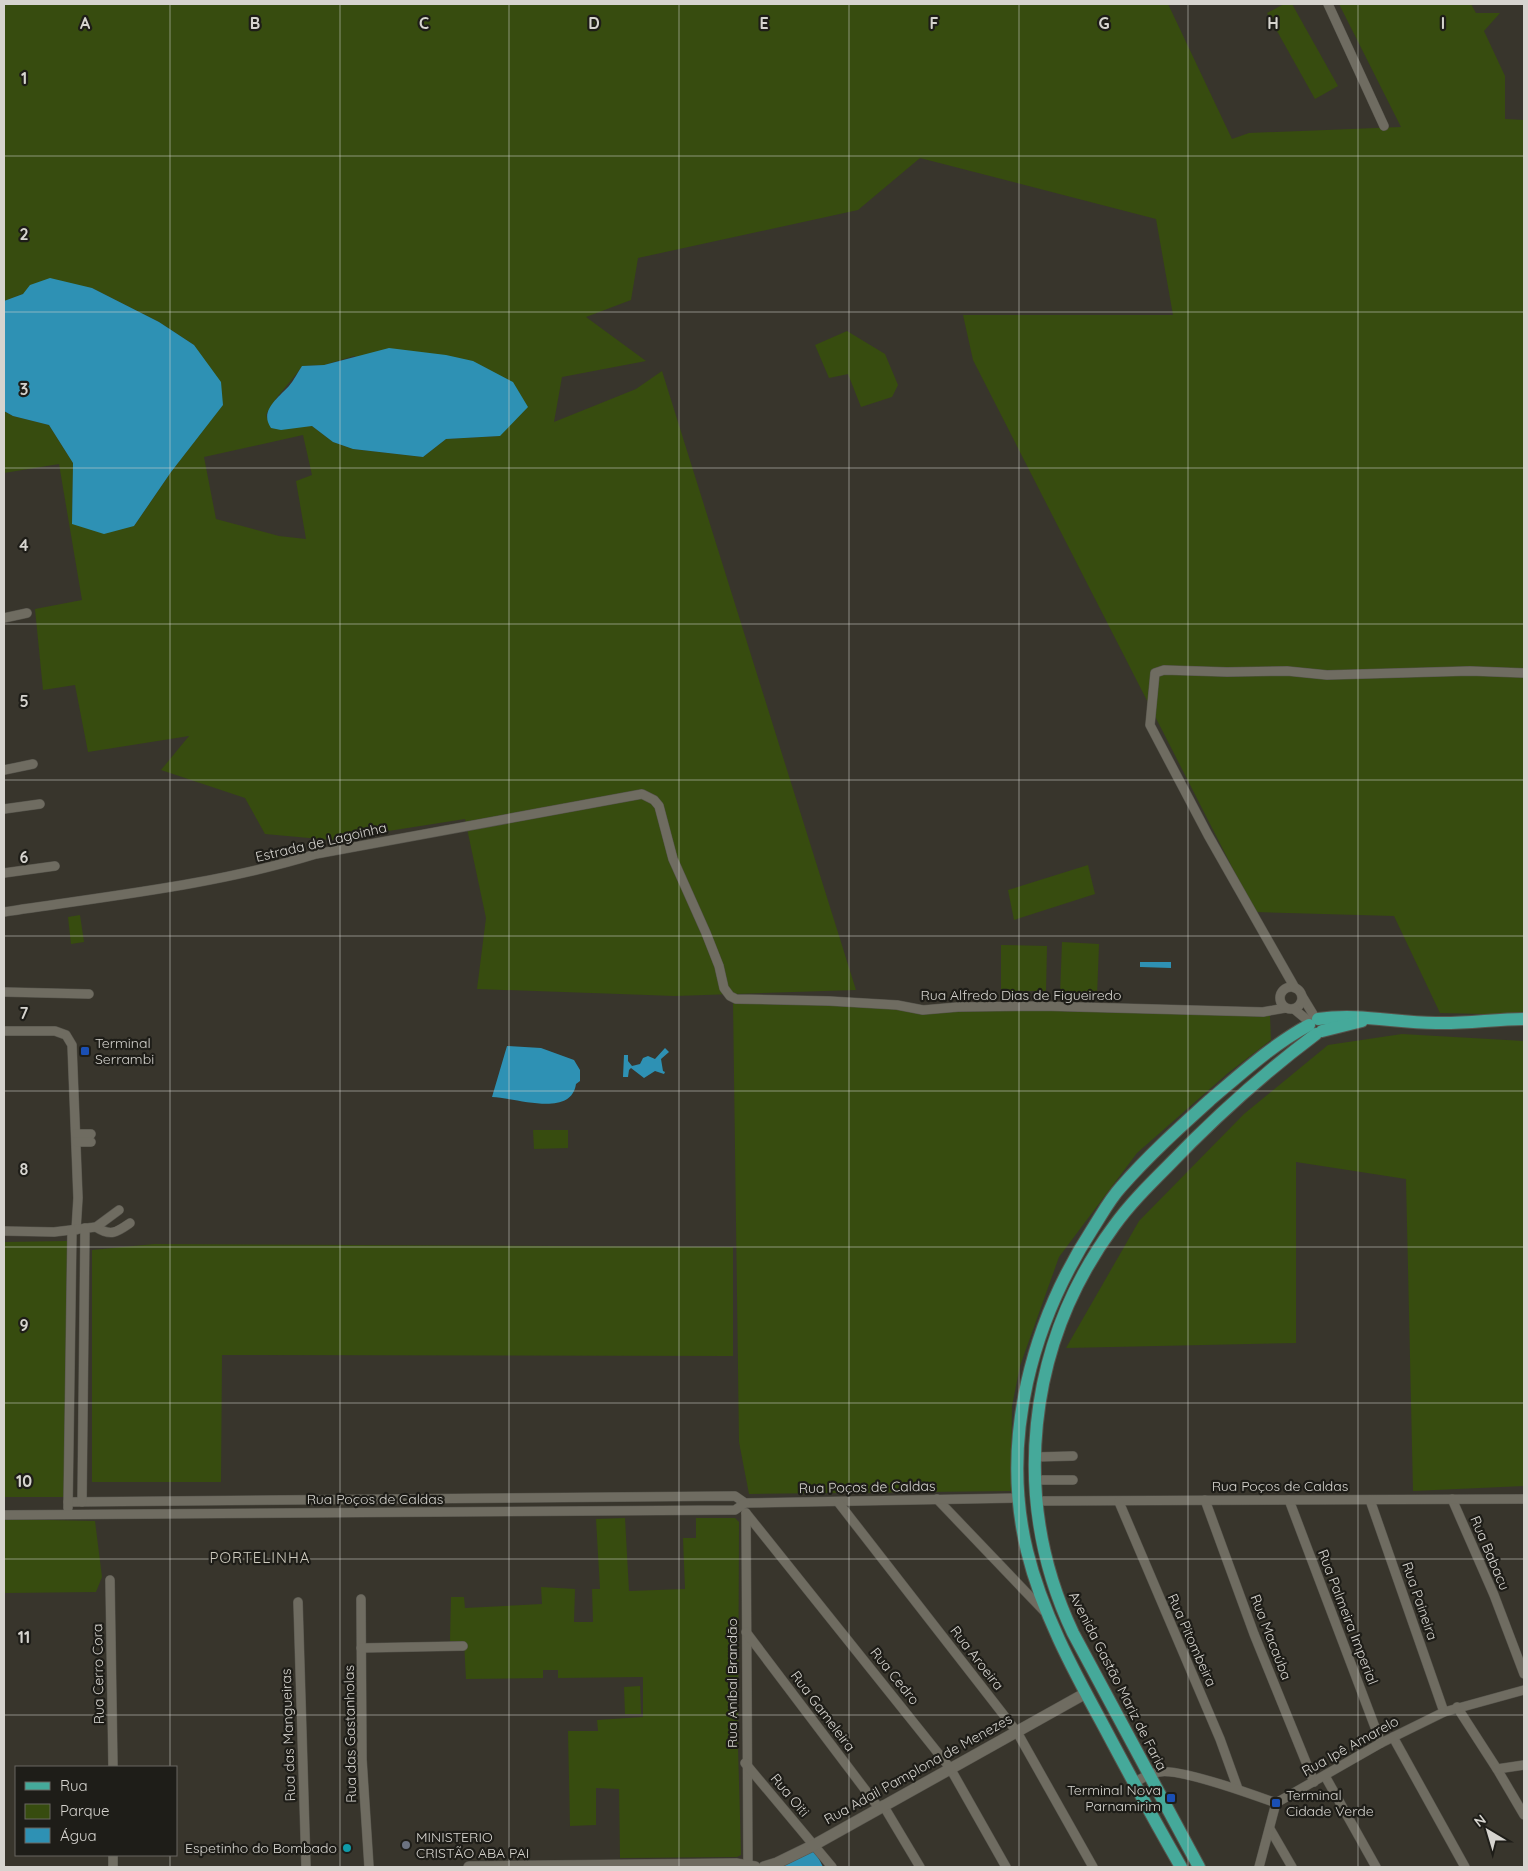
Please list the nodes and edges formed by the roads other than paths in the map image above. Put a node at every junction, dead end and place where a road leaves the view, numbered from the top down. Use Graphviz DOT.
graph roads {
  1 [pos="1328,4"];
  2 [pos="1384,126"];
  3 [pos="27,613"];
  4 [pos="4,618"];
  5 [pos="1524,673"];
  6 [pos="33,764"];
  7 [pos="4,770"];
  8 [pos="40,804"];
  9 [pos="4,809"];
  10 [pos="662,816"];
  11 [pos="55,866"];
  12 [pos="4,873"];
  13 [pos="4,912"];
  14 [pos="1298,991"];
  15 [pos="4,992"];
  16 [pos="89,994"];
  17 [pos="1290,1008"];
  18 [pos="1524,1020"];
  19 [pos="1315,1025"];
  20 [pos="4,1030"];
  21 [pos="76,1138"];
  22 [pos="91,1138"];
  23 [pos="119,1210"];
  24 [pos="130,1223"];
  25 [pos="96,1227"];
  26 [pos="78,1229"];
  27 [pos="4,1231"];
  28 [pos="1023,1403"];
  29 [pos="1040,1406"];
  30 [pos="1021,1419"];
  31 [pos="1038,1420"];
  32 [pos="1073,1456"];
  33 [pos="1035,1457"];
  34 [pos="1035,1480"];
  35 [pos="1073,1480"];
  36 [pos="1020,1498"];
  37 [pos="1452,1499"];
  38 [pos="1524,1499"];
  39 [pos="937,1500"];
  40 [pos="1205,1500"];
  41 [pos="1289,1500"];
  42 [pos="1370,1500"];
  43 [pos="1036,1501"];
  44 [pos="68,1502"];
  45 [pos="82,1502"];
  46 [pos="838,1502"];
  47 [pos="1119,1502"];
  48 [pos="745,1503"];
  49 [pos="746,1513"];
  50 [pos="4,1515"];
  51 [pos="68,1515"];
  52 [pos="110,1580"];
  53 [pos="361,1599"];
  54 [pos="298,1602"];
  55 [pos="1045,1611"];
  56 [pos="746,1632"];
  57 [pos="463,1646"];
  58 [pos="361,1648"];
  59 [pos="1524,1674"];
  60 [pos="1524,1690"];
  61 [pos="1086,1693"];
  62 [pos="1457,1707"];
  63 [pos="1444,1712"];
  64 [pos="1017,1732"];
  65 [pos="1393,1737"];
  66 [pos="1381,1743"];
  67 [pos="746,1763"];
  68 [pos="1524,1764"];
  69 [pos="113,1766"];
  70 [pos="950,1768"];
  71 [pos="1497,1769"];
  72 [pos="1148,1775"];
  73 [pos="1326,1776"];
  74 [pos="1314,1782"];
  75 [pos="1134,1783"];
  76 [pos="1238,1789"];
  77 [pos="1276,1803"];
  78 [pos="881,1806"];
  79 [pos="1524,1815"];
  80 [pos="1270,1829"];
  81 [pos="814,1845"];
  82 [pos="533,1866"];
  83 [pos="626,1866"];
  84 [pos="655,1866"];
  85 [pos="751,1866"];
  86 [pos="306,1867"];
  87 [pos="369,1867"];
  88 [pos="468,1867"];
  89 [pos="764,1867"];
  90 [pos="832,1867"];
  91 [pos="920,1867"];
  92 [pos="1006,1867"];
  93 [pos="1093,1867"];
  94 [pos="1181,1867"];
  95 [pos="1199,1867"];
  96 [pos="1259,1867"];
  97 [pos="1292,1867"];
  98 [pos="1376,1867"];
  99 [pos="1465,1867"];
  1 -- 2 [label="street"];
  3 -- 4 [label="street"];
  5 -- 14 [label="street"];
  6 -- 7 [label="street"];
  8 -- 9 [label="street"];
  10 -- 13 [label="street, Estrada de Lagoinha"];
  10 -- 17 [label="street, Rua Alfredo Dias de Figueiredo"];
  11 -- 12 [label="street"];
  14 -- 17 [label="street"];
  14 -- 17 [label="street"];
  14 -- 19 [label="street"];
  15 -- 16 [label="street"];
  17 -- 19 [label="street"];
  18 -- 19 [label="main road"];
  19 -- 28 [label="main road"];
  19 -- 29 [label="main road, Avenida Gastão Mariz de Faria"];
  20 -- 21 [label="street"];
  21 -- 22 [label="street"];
  21 -- 26 [label="street"];
  23 -- 25 [label="street"];
  24 -- 25 [label="street"];
  25 -- 26 [label="street"];
  26 -- 27 [label="street"];
  26 -- 44 [label="street"];
  26 -- 45 [label="street"];
  28 -- 29 [label="main road"];
  28 -- 30 [label="main road"];
  29 -- 31 [label="main road, Avenida Gastão Mariz de Faria"];
  30 -- 31 [label="main road"];
  30 -- 36 [label="main road"];
  31 -- 33 [label="main road, Avenida Gastão Mariz de Faria"];
  32 -- 33 [label="street"];
  33 -- 34 [label="main road, Avenida Gastão Mariz de Faria"];
  34 -- 35 [label="street"];
  34 -- 43 [label="main road, Avenida Gastão Mariz de Faria"];
  36 -- 39 [label="street, Rua Poços de Caldas"];
  36 -- 55 [label="main road"];
  37 -- 38 [label="street, Rua Poços de Caldas"];
  37 -- 42 [label="street, Rua Poços de Caldas"];
  37 -- 59 [label="street, Rua Babacu"];
  39 -- 46 [label="street, Rua Poços de Caldas"];
  39 -- 55 [label="street"];
  40 -- 41 [label="street, Rua Poços de Caldas"];
  40 -- 47 [label="street, Rua Poços de Caldas"];
  40 -- 74 [label="street, Rua Macaúba"];
  41 -- 42 [label="street, Rua Poços de Caldas"];
  41 -- 66 [label="street, Rua Palmeira Imperial"];
  42 -- 63 [label="street, Rua Paineira"];
  43 -- 47 [label="street, Rua Poços de Caldas"];
  43 -- 72 [label="main road, Avenida Gastão Mariz de Faria"];
  44 -- 45 [label="street, Rua Poços de Caldas"];
  44 -- 51 [label="street"];
  45 -- 48 [label="street, Rua Poços de Caldas"];
  46 -- 48 [label="street, Rua Poços de Caldas"];
  46 -- 64 [label="street, Rua Aroeira"];
  47 -- 76 [label="street, Rua Pitombeira"];
  48 -- 49 [label="street, Rua Aníbal Brandão"];
  48 -- 51 [label="street, Rua Poços de Caldas"];
  49 -- 56 [label="street, Rua Aníbal Brandão"];
  49 -- 70 [label="street, Rua Cedro"];
  50 -- 51 [label="street, Rua Poços de Caldas"];
  52 -- 69 [label="street, Rua Cerro Cora"];
  53 -- 58 [label="street, Rua das Gastanholas"];
  54 -- 86 [label="street, Rua das Mangueiras"];
  55 -- 61 [label="main road"];
  56 -- 67 [label="street, Rua Aníbal Brandão"];
  56 -- 78 [label="street, Rua Gameleira"];
  57 -- 58 [label="street"];
  58 -- 87 [label="street, Rua das Gastanholas"];
  60 -- 62 [label="street, Rua Ipê Amarelo"];
  61 -- 64 [label="main road, Rua Adail Pamplona de Menezes"];
  61 -- 75 [label="main road"];
  62 -- 63 [label="street, Rua Ipê Amarelo"];
  62 -- 71 [label="street"];
  63 -- 65 [label="street, Rua Ipê Amarelo"];
  64 -- 70 [label="main road, Rua Adail Pamplona de Menezes"];
  64 -- 93 [label="street, Rua Aroeira"];
  65 -- 66 [label="street, Rua Ipê Amarelo"];
  65 -- 99 [label="street"];
  66 -- 73 [label="street, Rua Ipê Amarelo"];
  67 -- 81 [label="street, Rua Oiti"];
  67 -- 85 [label="street, Rua Aníbal Brandão"];
  68 -- 71 [label="street"];
  70 -- 78 [label="main road, Rua Adail Pamplona de Menezes"];
  70 -- 92 [label="street, Rua Cedro"];
  71 -- 79 [label="street"];
  72 -- 75 [label="street"];
  72 -- 76 [label="street"];
  72 -- 95 [label="main road, Avenida Gastão Mariz de Faria"];
  73 -- 74 [label="street, Rua Ipê Amarelo"];
  73 -- 98 [label="street"];
  74 -- 77 [label="street, Rua Ipê Amarelo"];
  75 -- 94 [label="main road"];
  76 -- 77 [label="street"];
  77 -- 80 [label="street"];
  78 -- 81 [label="main road, Rua Adail Pamplona de Menezes"];
  78 -- 91 [label="street, Rua Gameleira"];
  80 -- 96 [label="street"];
  80 -- 97 [label="street"];
  81 -- 89 [label="main road, Rua Adail Pamplona de Menezes"];
  81 -- 90 [label="street, Rua Oiti"];
  82 -- 83 [label="main road"];
  82 -- 88 [label="main road"];
  83 -- 84 [label="main road"];
  84 -- 85 [label="main road"];
}
